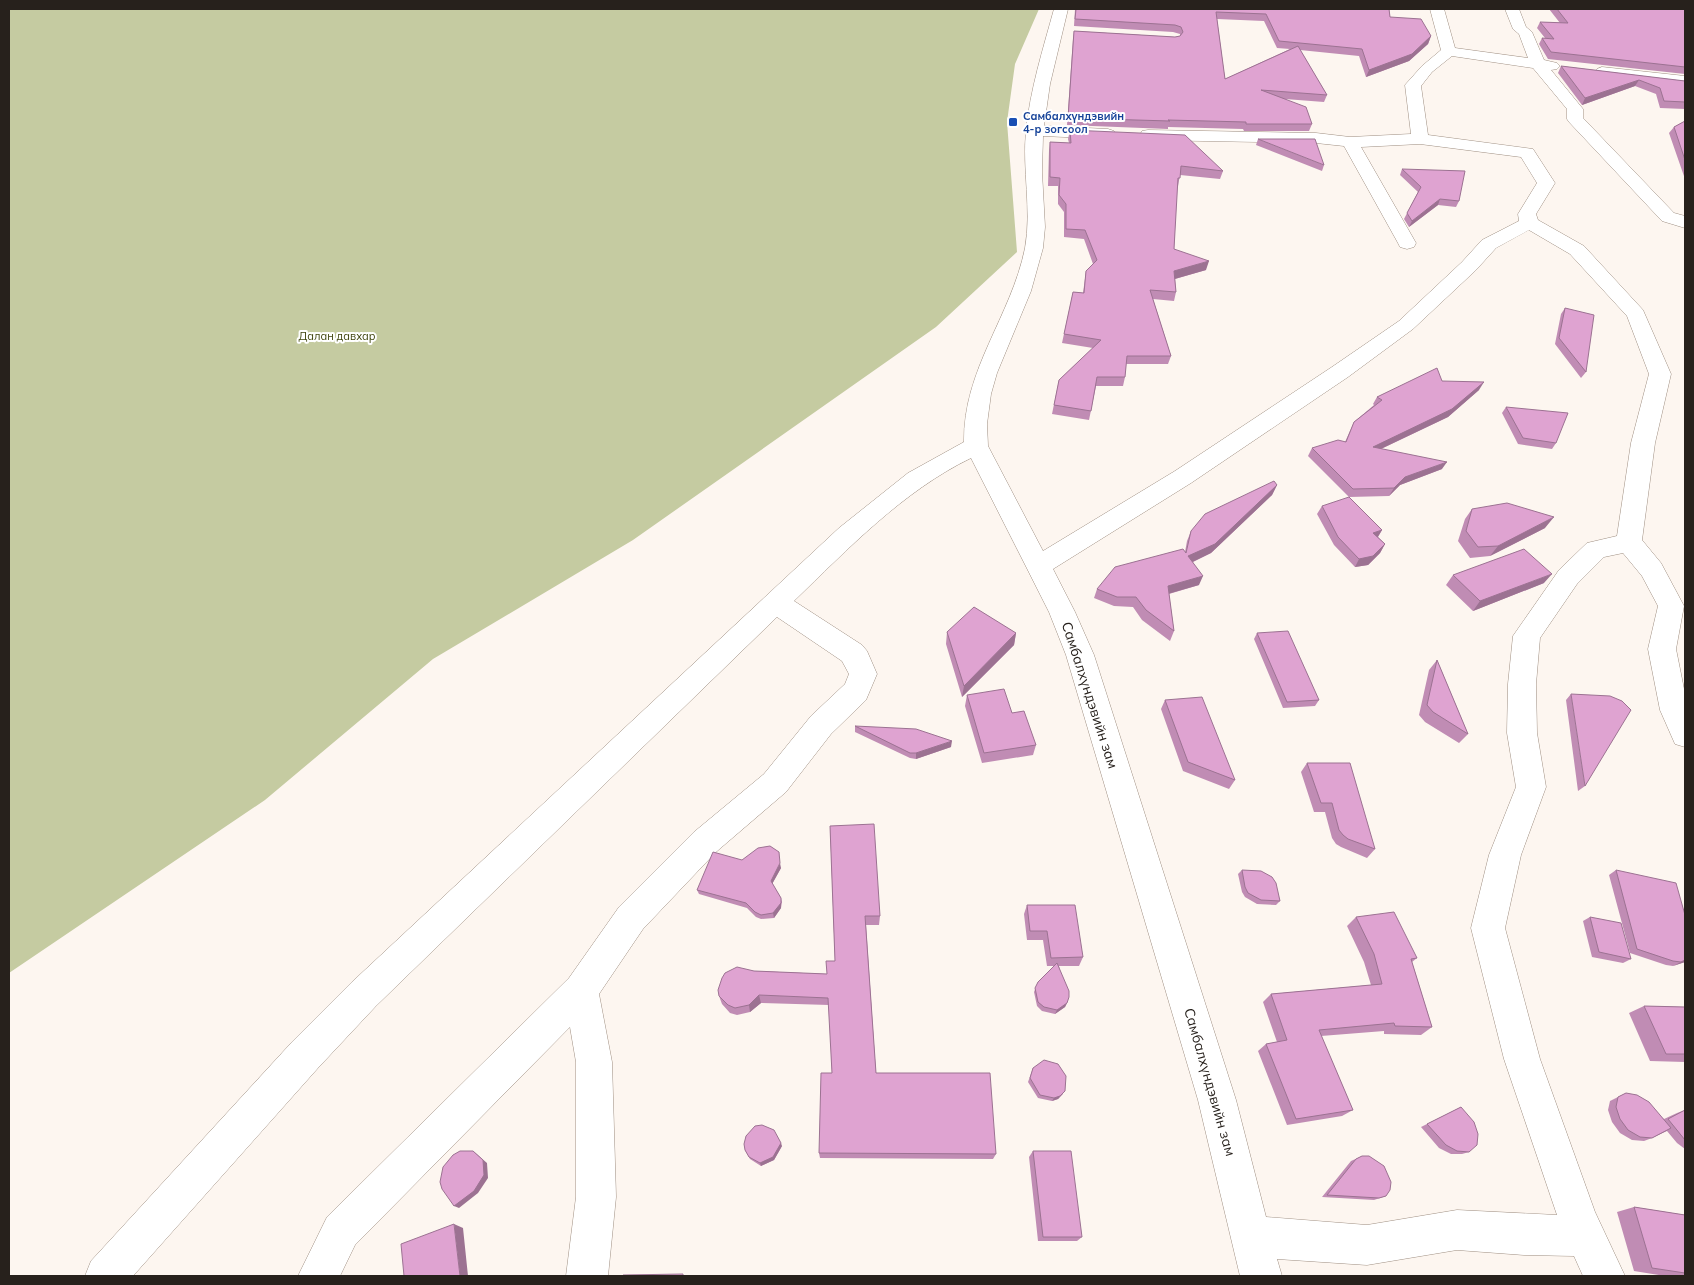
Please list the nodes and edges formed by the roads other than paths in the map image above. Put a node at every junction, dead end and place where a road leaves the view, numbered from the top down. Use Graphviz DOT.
graph roads {
  1 [pos="1061,9"];
  2 [pos="1437,9"];
  3 [pos="1512,9"];
  4 [pos="1449,51"];
  5 [pos="1538,64"];
  6 [pos="1564,67"];
  7 [pos="1592,70"];
  8 [pos="1685,81"];
  9 [pos="1034,131"];
  10 [pos="1420,139"];
  11 [pos="1350,142"];
  12 [pos="1685,222"];
  13 [pos="1529,223"];
  14 [pos="1407,243"];
  15 [pos="976,446"];
  16 [pos="1629,542"];
  17 [pos="1038,566"];
  18 [pos="775,602"];
  19 [pos="1685,735"];
  20 [pos="581,990"];
  21 [pos="1251,1235"];
  22 [pos="1586,1236"];
  23 [pos="106,1276"];
  24 [pos="319,1276"];
  25 [pos="587,1276"];
  26 [pos="1261,1276"];
  27 [pos="1604,1276"];
  1 -- 9 [label="street, Самбалхүндэвийн зам"];
  2 -- 4 [label="street"];
  3 -- 5 [label="street"];
  4 -- 5 [label="street"];
  4 -- 10 [label="street"];
  5 -- 6 [label="street"];
  5 -- 12 [label="street"];
  7 -- 8 [label="street"];
  9 -- 11 [label="street"];
  9 -- 15 [label="street, Самбалхүндэвийн зам"];
  10 -- 11 [label="street"];
  10 -- 13 [label="street"];
  11 -- 14 [label="street"];
  13 -- 16 [label="street"];
  13 -- 17 [label="street"];
  15 -- 17 [label="street, Самбалхүндэвийн зам"];
  15 -- 18 [label="street"];
  16 -- 19 [label="street"];
  16 -- 22 [label="street"];
  17 -- 21 [label="street, Самбалхүндэвийн зам"];
  18 -- 20 [label="street"];
  18 -- 23 [label="street"];
  20 -- 24 [label="street"];
  20 -- 25 [label="street"];
  21 -- 22 [label="street"];
  21 -- 26 [label="street, Самбалхүндэвийн зам"];
  22 -- 27 [label="street"];
}
